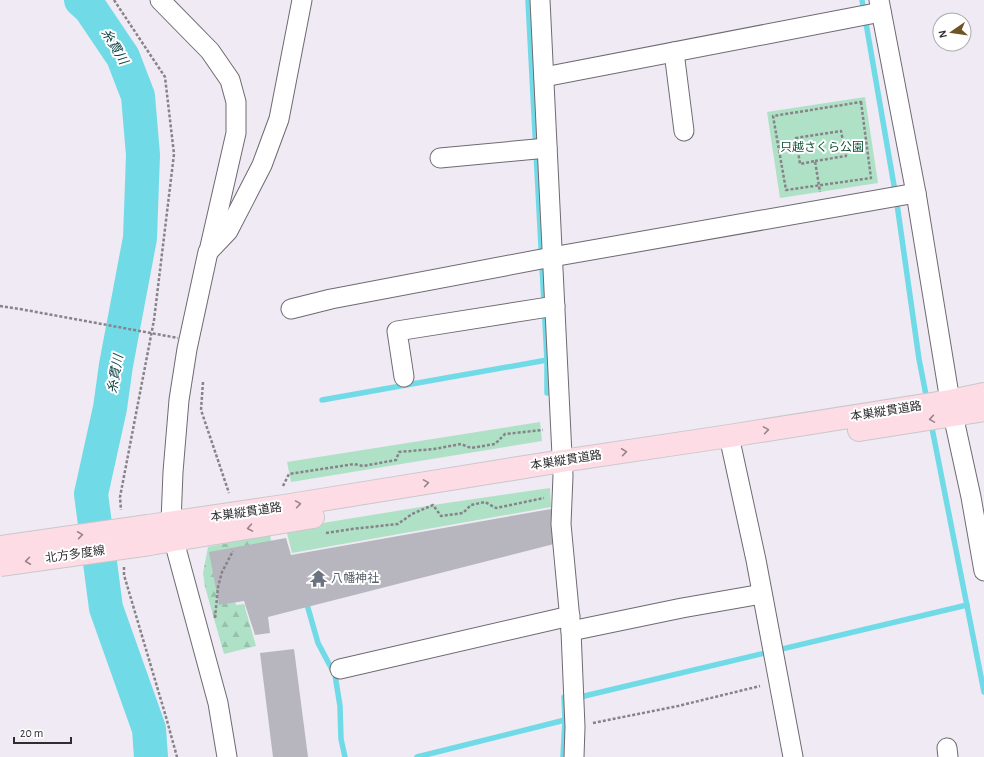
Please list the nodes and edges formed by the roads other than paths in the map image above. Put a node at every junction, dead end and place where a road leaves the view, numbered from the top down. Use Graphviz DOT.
graph roads {
  1 [pos="160,0"];
  2 [pos="302,0"];
  3 [pos="540,0"];
  4 [pos="880,6"];
  5 [pos="674,52"];
  6 [pos="544,77"];
  7 [pos="684,131"];
  8 [pos="547,148"];
  9 [pos="440,158"];
  10 [pos="916,193"];
  11 [pos="208,252"];
  12 [pos="552,257"];
  13 [pos="555,306"];
  14 [pos="291,309"];
  15 [pos="404,377"];
  16 [pos="984,394"];
  17 [pos="952,408"];
  18 [pos="984,410"];
  19 [pos="731,443"];
  20 [pos="562,477"];
  21 [pos="172,531"];
  22 [pos="149,535"];
  23 [pos="0,547"];
  24 [pos="0,565"];
  25 [pos="984,571"];
  26 [pos="762,594"];
  27 [pos="570,624"];
  28 [pos="340,669"];
  29 [pos="227,757"];
  30 [pos="574,757"];
  31 [pos="793,757"];
  1 -- 11 [label="street"];
  2 -- 11 [label="street"];
  3 -- 6 [label="street"];
  4 -- 5 [label="street"];
  4 -- 10 [label="street"];
  5 -- 6 [label="street"];
  5 -- 7 [label="street"];
  6 -- 8 [label="street"];
  8 -- 9 [label="street"];
  8 -- 12 [label="street"];
  10 -- 12 [label="street"];
  10 -- 17 [label="street"];
  11 -- 21 [label="street"];
  12 -- 13 [label="street"];
  12 -- 14 [label="street"];
  13 -- 15 [label="street"];
  13 -- 20 [label="street"];
  16 -- 17 [label="main road, 本巣縦貫道路"];
  17 -- 18 [label="main road, 本巣縦貫道路"];
  17 -- 19 [label="main road, 本巣縦貫道路"];
  17 -- 25 [label="street"];
  19 -- 20 [label="main road, 本巣縦貫道路"];
  19 -- 26 [label="street"];
  20 -- 21 [label="main road, 本巣縦貫道路, one-way"];
  21 -- 20 [label="main road, 本巣縦貫道路, one-way"];
  20 -- 27 [label="street"];
  21 -- 22 [label="main road, 本巣縦貫道路"];
  21 -- 29 [label="street"];
  23 -- 22 [label="main road, 北方多度線, one-way, bridge"];
  22 -- 24 [label="main road, 北方多度線, one-way, bridge"];
  26 -- 27 [label="street"];
  26 -- 31 [label="street"];
  27 -- 28 [label="street"];
  27 -- 30 [label="street"];
}
